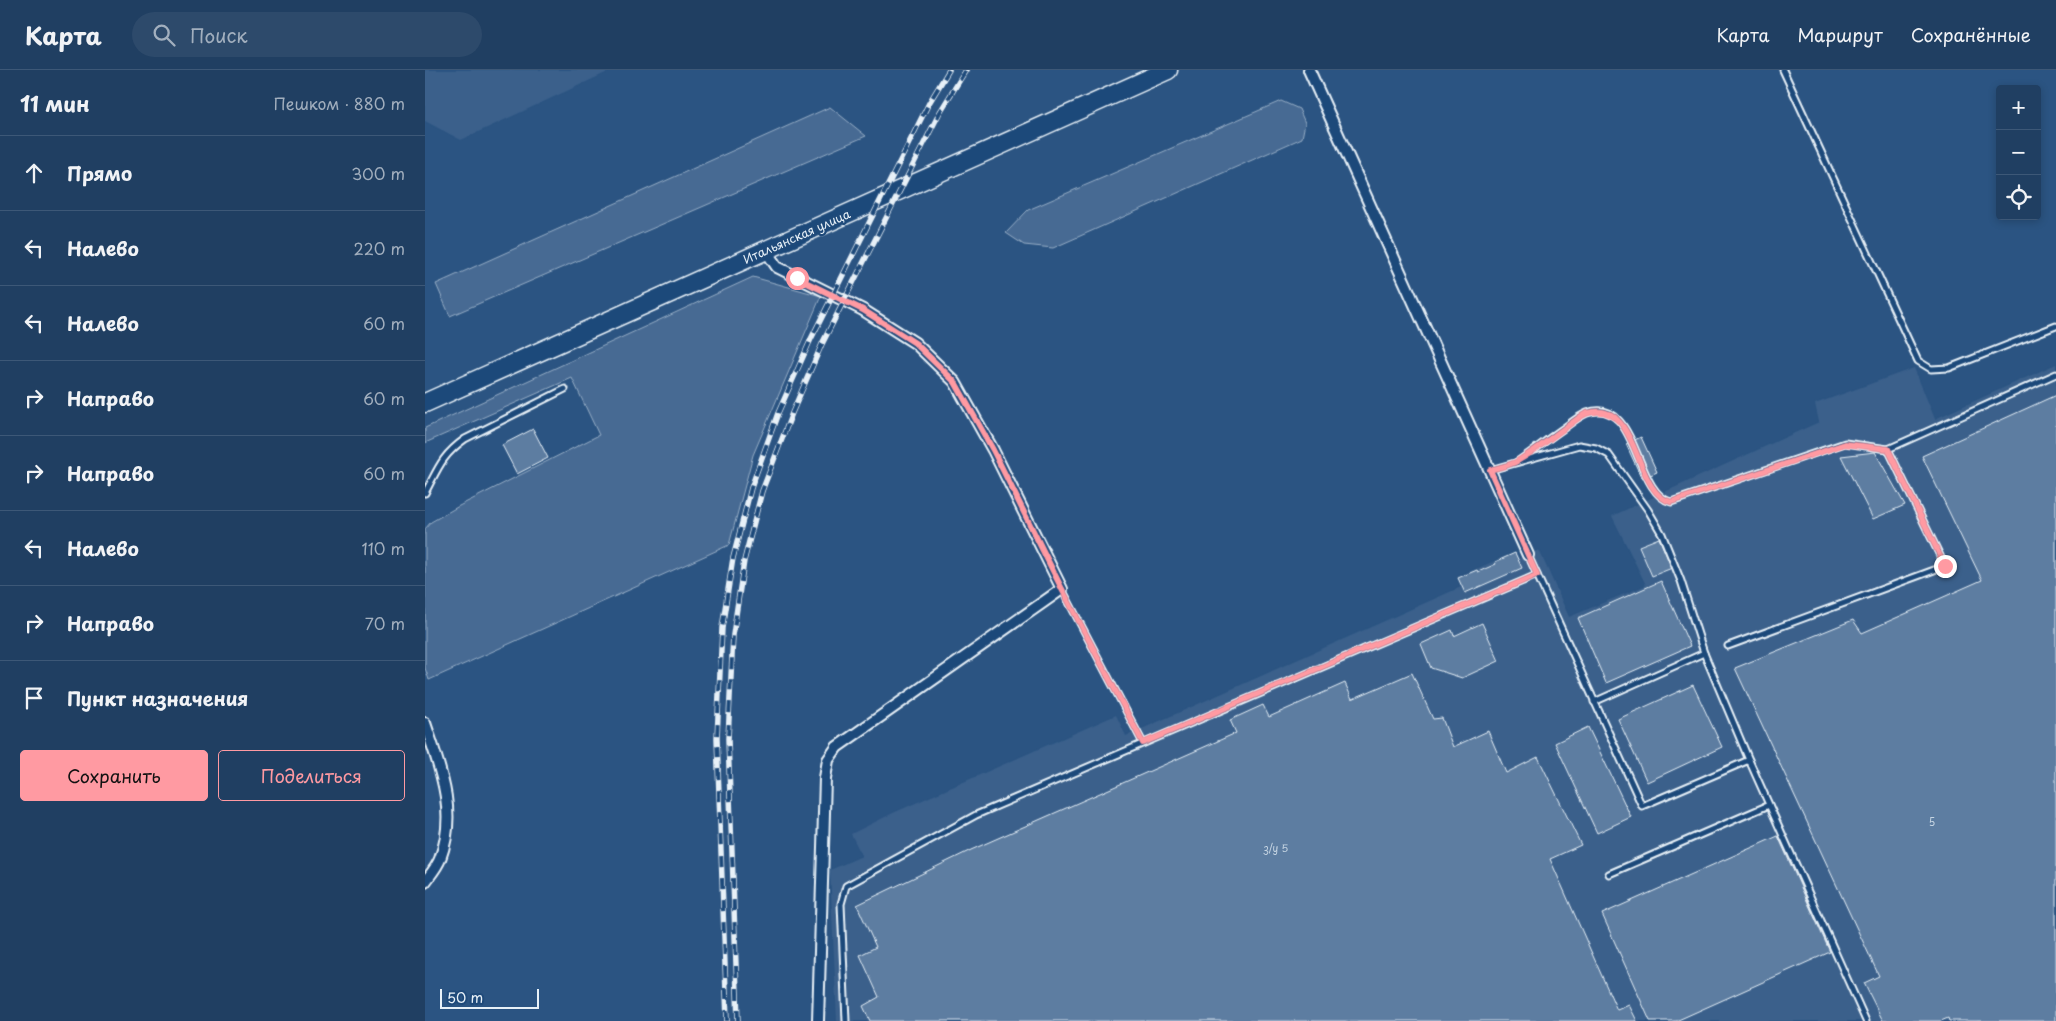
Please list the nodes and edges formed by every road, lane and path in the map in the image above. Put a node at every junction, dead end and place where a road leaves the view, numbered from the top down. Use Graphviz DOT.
graph roads {
  1 [pos="1168,70"];
  2 [pos="1309,70"];
  3 [pos="1783,70"];
  4 [pos="766,251"];
  5 [pos="2056,326"];
  6 [pos="2056,374"];
  7 [pos="565,389"];
  8 [pos="430,399"];
  9 [pos="1888,449"];
  10 [pos="1517,462"];
  11 [pos="1490,470"];
  12 [pos="425,493"];
  13 [pos="1528,555"];
  14 [pos="1537,575"];
  15 [pos="1062,589"];
  16 [pos="1728,646"];
  17 [pos="1704,654"];
  18 [pos="1594,702"];
  19 [pos="425,723"];
  20 [pos="1143,743"];
  21 [pos="1749,760"];
  22 [pos="1769,805"];
  23 [pos="1609,874"];
  24 [pos="425,882"];
  25 [pos="818,1021"];
  26 [pos="845,1021"];
  27 [pos="1866,1021"];
  1 -- 4 [label="highway, Итальянская улица"];
  2 -- 11 [label="street"];
  3 -- 5 [label="lane"];
  4 -- 8 [label="highway, Итальянская улица"];
  4 -- 15 [label="street"];
  6 -- 9 [label="lane"];
  7 -- 12 [label="lane"];
  9 -- 10 [label="lane"];
  9 -- 16 [label="lane"];
  10 -- 11 [label="lane"];
  10 -- 17 [label="lane"];
  11 -- 13 [label="street"];
  13 -- 14 [label="lane"];
  14 -- 18 [label="lane"];
  14 -- 20 [label="lane"];
  15 -- 20 [label="lane"];
  15 -- 25 [label="street"];
  17 -- 18 [label="lane"];
  17 -- 21 [label="lane"];
  18 -- 21 [label="lane"];
  19 -- 24 [label="street"];
  20 -- 26 [label="lane"];
  21 -- 22 [label="lane"];
  22 -- 23 [label="lane"];
  22 -- 27 [label="lane"];
}
